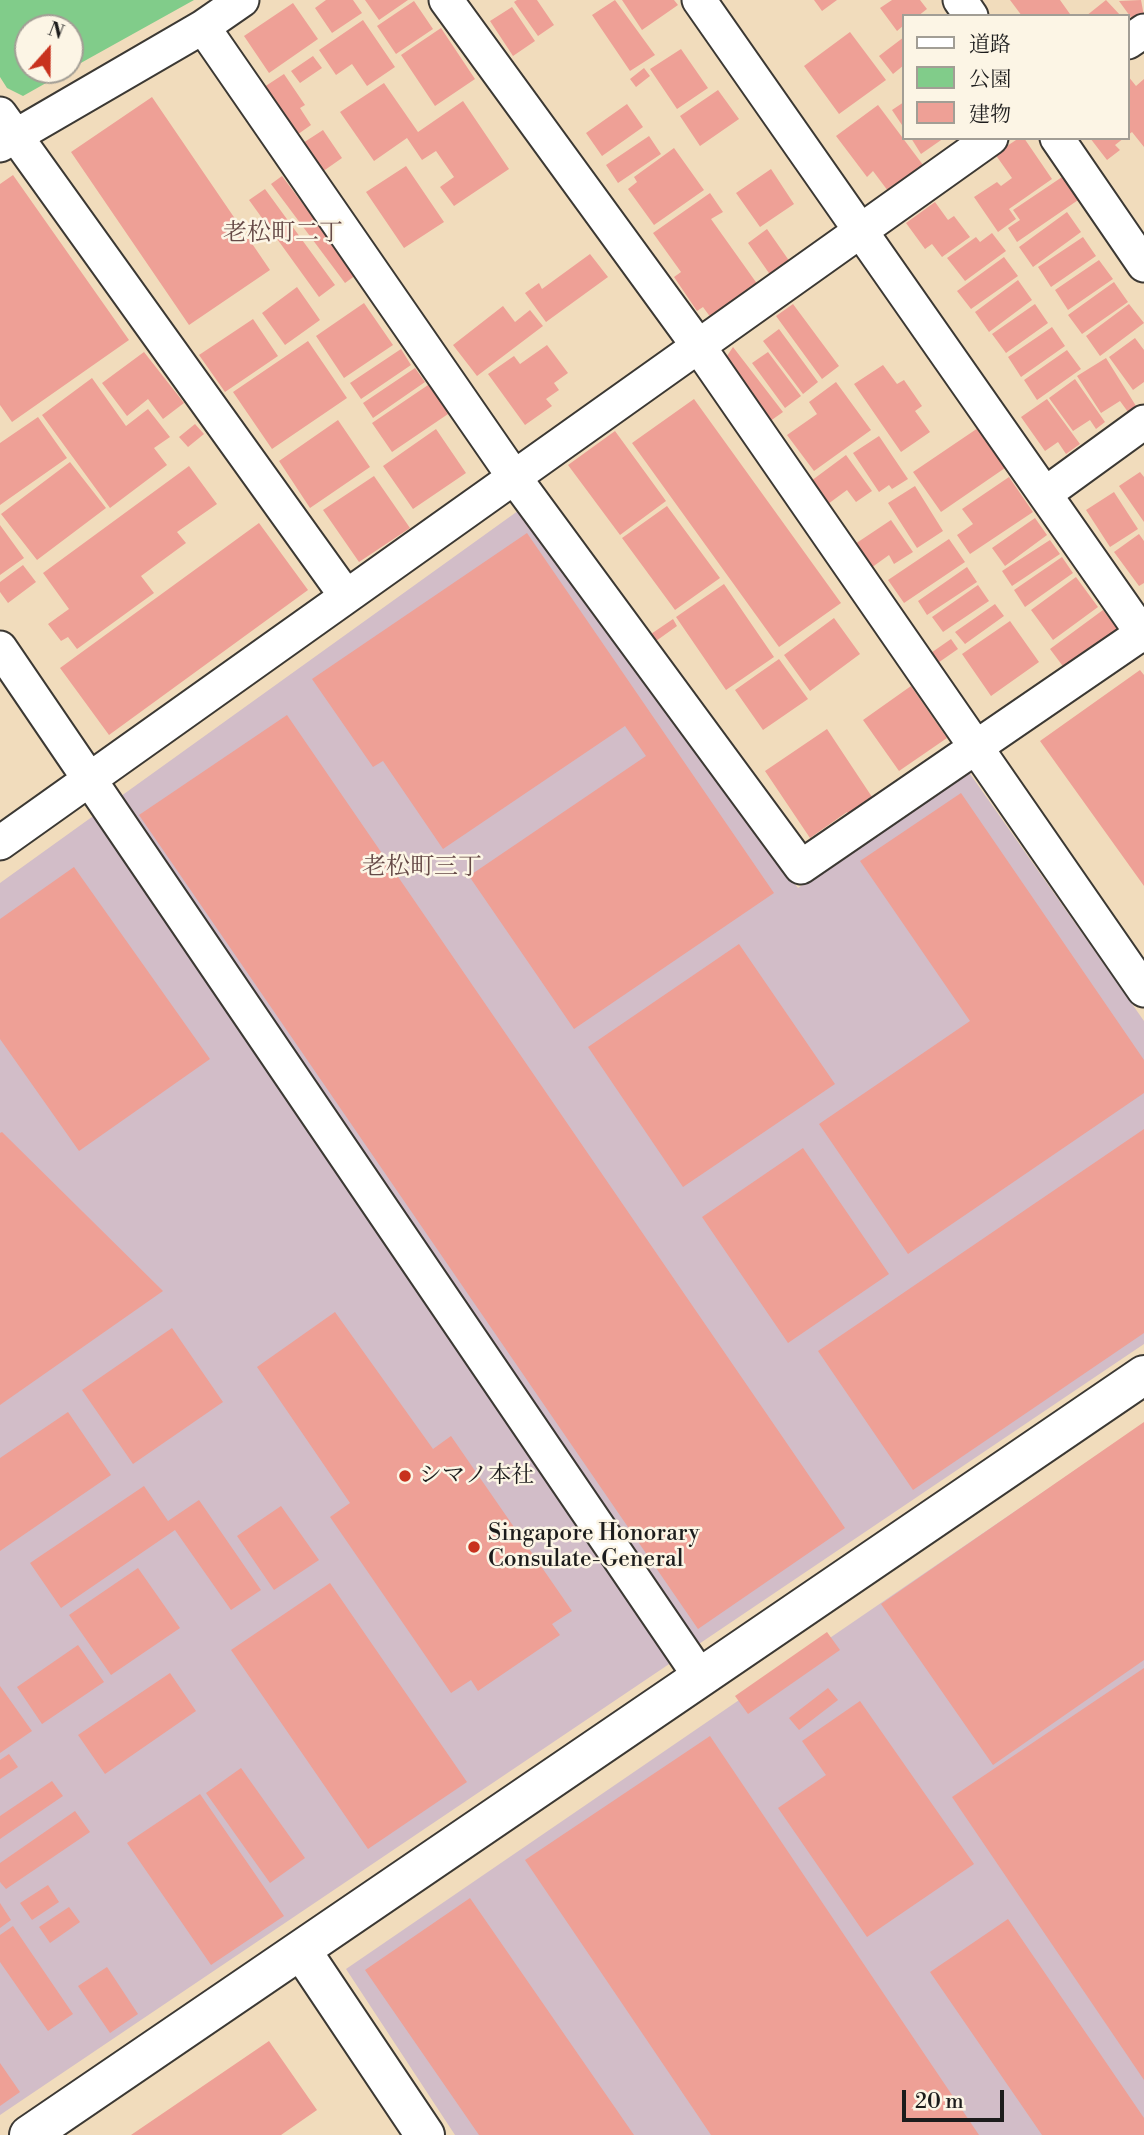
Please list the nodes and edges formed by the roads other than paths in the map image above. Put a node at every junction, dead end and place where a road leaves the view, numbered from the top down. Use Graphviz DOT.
graph roads {
  1 [pos="242,0"];
  2 [pos="446,0"];
  3 [pos="699,0"];
  4 [pos="203,27"];
  5 [pos="5,132"];
  6 [pos="988,140"];
  7 [pos="1058,140"];
  8 [pos="861,232"];
  9 [pos="1144,265"];
  10 [pos="699,347"];
  11 [pos="1144,422"];
  12 [pos="514,477"];
  13 [pos="1045,495"];
  14 [pos="345,596"];
  15 [pos="1143,634"];
  16 [pos="0,648"];
  17 [pos="978,746"];
  18 [pos="88,778"];
  19 [pos="0,843"];
  20 [pos="1144,990"];
  21 [pos="1144,1375"];
  22 [pos="699,1675"];
  23 [pos="301,1950"];
  24 [pos="29,2135"];
  25 [pos="425,2135"];
  1 -- 4 [label="street"];
  2 -- 10 [label="street"];
  3 -- 8 [label="street"];
  4 -- 5 [label="street"];
  4 -- 12 [label="street"];
  5 -- 14 [label="street"];
  6 -- 8 [label="street"];
  7 -- 9 [label="street"];
  8 -- 10 [label="street"];
  8 -- 13 [label="street"];
  10 -- 12 [label="street"];
  10 -- 17 [label="street"];
  11 -- 13 [label="street"];
  12 -- 14 [label="street"];
  12 -- 17 [label="street"];
  13 -- 15 [label="street"];
  14 -- 18 [label="street"];
  15 -- 17 [label="street"];
  16 -- 18 [label="street"];
  17 -- 20 [label="street"];
  18 -- 19 [label="street"];
  18 -- 22 [label="street"];
  21 -- 22 [label="street"];
  22 -- 23 [label="street"];
  23 -- 24 [label="street"];
  23 -- 25 [label="street"];
}
